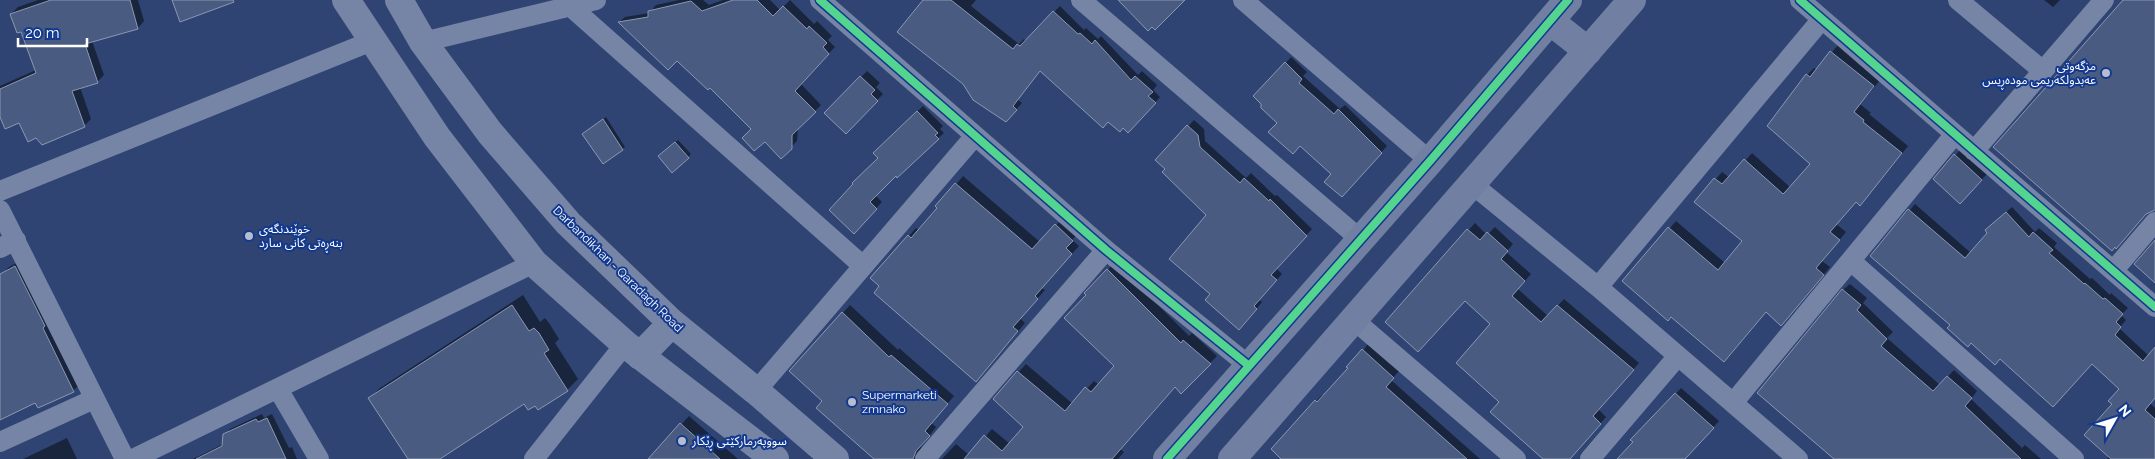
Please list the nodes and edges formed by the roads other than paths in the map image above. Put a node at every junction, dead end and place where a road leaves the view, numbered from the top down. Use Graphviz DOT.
graph roads {
  1 [pos="346,0"];
  2 [pos="399,0"];
  3 [pos="596,0"];
  4 [pos="820,0"];
  5 [pos="1081,0"];
  6 [pos="1243,0"];
  7 [pos="1568,0"];
  8 [pos="1632,0"];
  9 [pos="1800,0"];
  10 [pos="1958,0"];
  11 [pos="2104,0"];
  12 [pos="569,3"];
  13 [pos="1822,19"];
  14 [pos="1550,21"];
  15 [pos="372,41"];
  16 [pos="423,42"];
  17 [pos="1588,51"];
  18 [pos="2043,71"];
  19 [pos="1956,134"];
  20 [pos="974,137"];
  21 [pos="1974,151"];
  22 [pos="1430,161"];
  23 [pos="1472,184"];
  24 [pos="0,191"];
  25 [pos="0,210"];
  26 [pos="2155,222"];
  27 [pos="1360,239"];
  28 [pos="8,244"];
  29 [pos="1106,250"];
  30 [pos="1851,260"];
  31 [pos="534,263"];
  32 [pos="863,266"];
  33 [pos="2113,271"];
  34 [pos="1598,287"];
  35 [pos="2155,307"];
  36 [pos="1354,320"];
  37 [pos="672,323"];
  38 [pos="633,350"];
  39 [pos="1678,356"];
  40 [pos="1248,365"];
  41 [pos="278,389"];
  42 [pos="756,391"];
  43 [pos="94,399"];
  44 [pos="1733,403"];
  45 [pos="0,442"];
  46 [pos="1240,456"];
  47 [pos="125,459"];
  48 [pos="133,459"];
  49 [pos="319,459"];
  50 [pos="534,459"];
  51 [pos="775,459"];
  52 [pos="835,459"];
  53 [pos="925,459"];
  54 [pos="1167,459"];
  55 [pos="1516,459"];
  56 [pos="1590,459"];
  57 [pos="1798,459"];
  58 [pos="2074,459"];
  1 -- 15 [label="main road"];
  2 -- 16 [label="main road, Darbandikhan - Qaradagh Road"];
  3 -- 12 [label="street"];
  4 -- 20 [label="street"];
  5 -- 27 [label="street"];
  6 -- 22 [label="street"];
  7 -- 14 [label="street"];
  8 -- 17 [label="street"];
  9 -- 13 [label="street"];
  10 -- 18 [label="street"];
  11 -- 18 [label="street"];
  12 -- 16 [label="street"];
  12 -- 32 [label="street"];
  13 -- 19 [label="street"];
  13 -- 34 [label="street"];
  14 -- 17 [label="street"];
  14 -- 22 [label="street"];
  15 -- 24 [label="street"];
  15 -- 31 [label="main road"];
  16 -- 37 [label="main road, Darbandikhan - Qaradagh Road"];
  17 -- 23 [label="street"];
  18 -- 21 [label="street"];
  19 -- 21 [label="street"];
  19 -- 30 [label="street"];
  20 -- 29 [label="street"];
  20 -- 32 [label="street"];
  21 -- 33 [label="street"];
  22 -- 27 [label="street"];
  23 -- 34 [label="street"];
  23 -- 36 [label="street"];
  25 -- 28 [label="street"];
  26 -- 33 [label="street"];
  27 -- 40 [label="street"];
  28 -- 43 [label="street"];
  29 -- 40 [label="street"];
  29 -- 53 [label="street"];
  30 -- 44 [label="street"];
  30 -- 58 [label="street"];
  31 -- 38 [label="main road"];
  31 -- 41 [label="street"];
  32 -- 42 [label="street"];
  33 -- 35 [label="street"];
  34 -- 39 [label="street"];
  36 -- 46 [label="street"];
  36 -- 55 [label="street"];
  37 -- 38 [label="main road"];
  37 -- 42 [label="main road, Darbandikhan - Qaradagh Road"];
  38 -- 50 [label="street"];
  38 -- 51 [label="main road"];
  39 -- 44 [label="street"];
  39 -- 56 [label="street"];
  40 -- 54 [label="street"];
  41 -- 48 [label="street"];
  41 -- 49 [label="street"];
  42 -- 52 [label="main road, Darbandikhan - Qaradagh Road"];
  43 -- 45 [label="street"];
  43 -- 47 [label="street"];
  44 -- 57 [label="street"];
}
